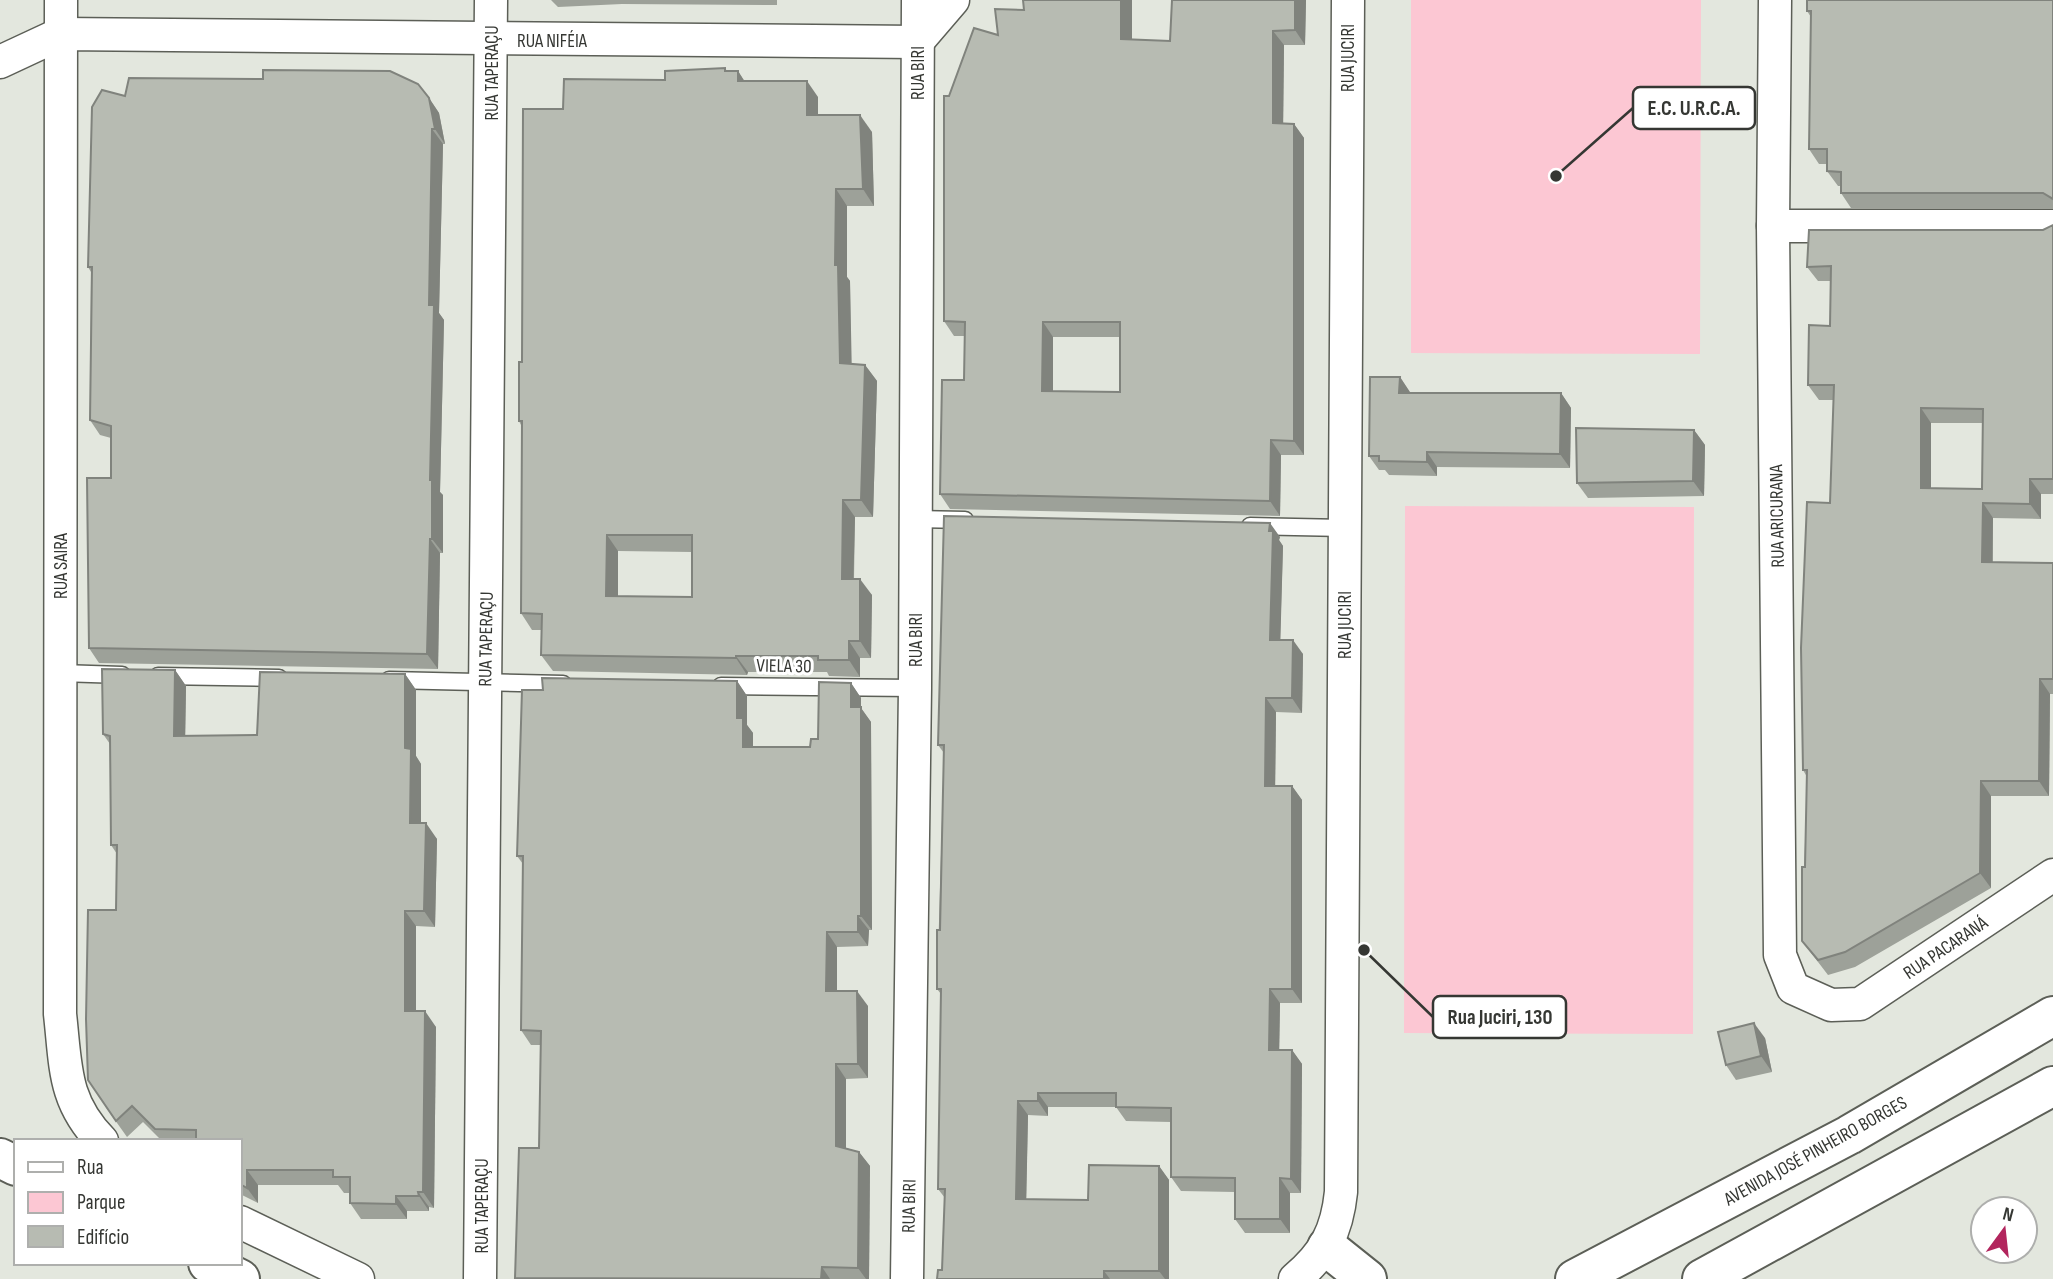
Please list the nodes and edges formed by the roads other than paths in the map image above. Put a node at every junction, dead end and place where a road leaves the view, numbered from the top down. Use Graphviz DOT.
graph roads {
  1 [pos="61,0"];
  2 [pos="491,0"];
  3 [pos="918,0"];
  4 [pos="953,0"];
  5 [pos="1348,0"];
  6 [pos="1774,0"];
  7 [pos="60,34"];
  8 [pos="491,40"];
  9 [pos="917,42"];
  10 [pos="0,62"];
  11 [pos="1773,226"];
  12 [pos="2053,226"];
  13 [pos="915,519"];
  14 [pos="984,521"];
  15 [pos="1234,526"];
  16 [pos="1345,528"];
  17 [pos="60,673"];
  18 [pos="293,678"];
  19 [pos="375,680"];
  20 [pos="484,682"];
  21 [pos="581,684"];
  22 [pos="706,685"];
  23 [pos="915,688"];
  24 [pos="2053,875"];
  25 [pos="1831,1005"];
  26 [pos="2053,1016"];
  27 [pos="2053,1086"];
  28 [pos="95,1133"];
  29 [pos="242,1223"];
  30 [pos="1327,1247"];
  31 [pos="212,1265"];
  32 [pos="240,1279"];
  33 [pos="358,1279"];
  34 [pos="481,1279"];
  35 [pos="907,1279"];
  36 [pos="1295,1279"];
  37 [pos="1367,1279"];
  38 [pos="1575,1279"];
  39 [pos="1702,1279"];
  1 -- 7 [label="street, RUA SAIRA"];
  2 -- 8 [label="street, RUA TAPERAÇU"];
  3 -- 9 [label="street, RUA BIRI"];
  4 -- 9 [label="street"];
  5 -- 16 [label="street, RUA JUCIRI"];
  6 -- 11 [label="street, RUA ARICURANA"];
  7 -- 8 [label="street, RUA NIFÉIA"];
  7 -- 10 [label="street"];
  7 -- 17 [label="street, RUA SAIRA"];
  8 -- 9 [label="street, RUA NIFÉIA"];
  8 -- 20 [label="street, RUA TAPERAÇU"];
  9 -- 13 [label="street, RUA BIRI"];
  11 -- 12 [label="street"];
  11 -- 25 [label="street, RUA ARICURANA"];
  13 -- 14 [label="lane"];
  13 -- 23 [label="street, RUA BIRI"];
  15 -- 16 [label="lane"];
  16 -- 30 [label="street, RUA JUCIRI"];
  17 -- 18 [label="lane"];
  17 -- 28 [label="street, RUA SAIRA"];
  19 -- 20 [label="lane"];
  20 -- 21 [label="lane"];
  20 -- 34 [label="street, RUA TAPERAÇU"];
  22 -- 23 [label="lane, VIELA 30"];
  23 -- 35 [label="street, RUA BIRI"];
  24 -- 25 [label="street, RUA PACARANÁ"];
  26 -- 38 [label="main road, AVENIDA JOSÉ PINHEIRO BORGES"];
  27 -- 39 [label="main road"];
  29 -- 33 [label="street"];
  30 -- 36 [label="street"];
  30 -- 37 [label="main road"];
  31 -- 32 [label="main road"];
}
